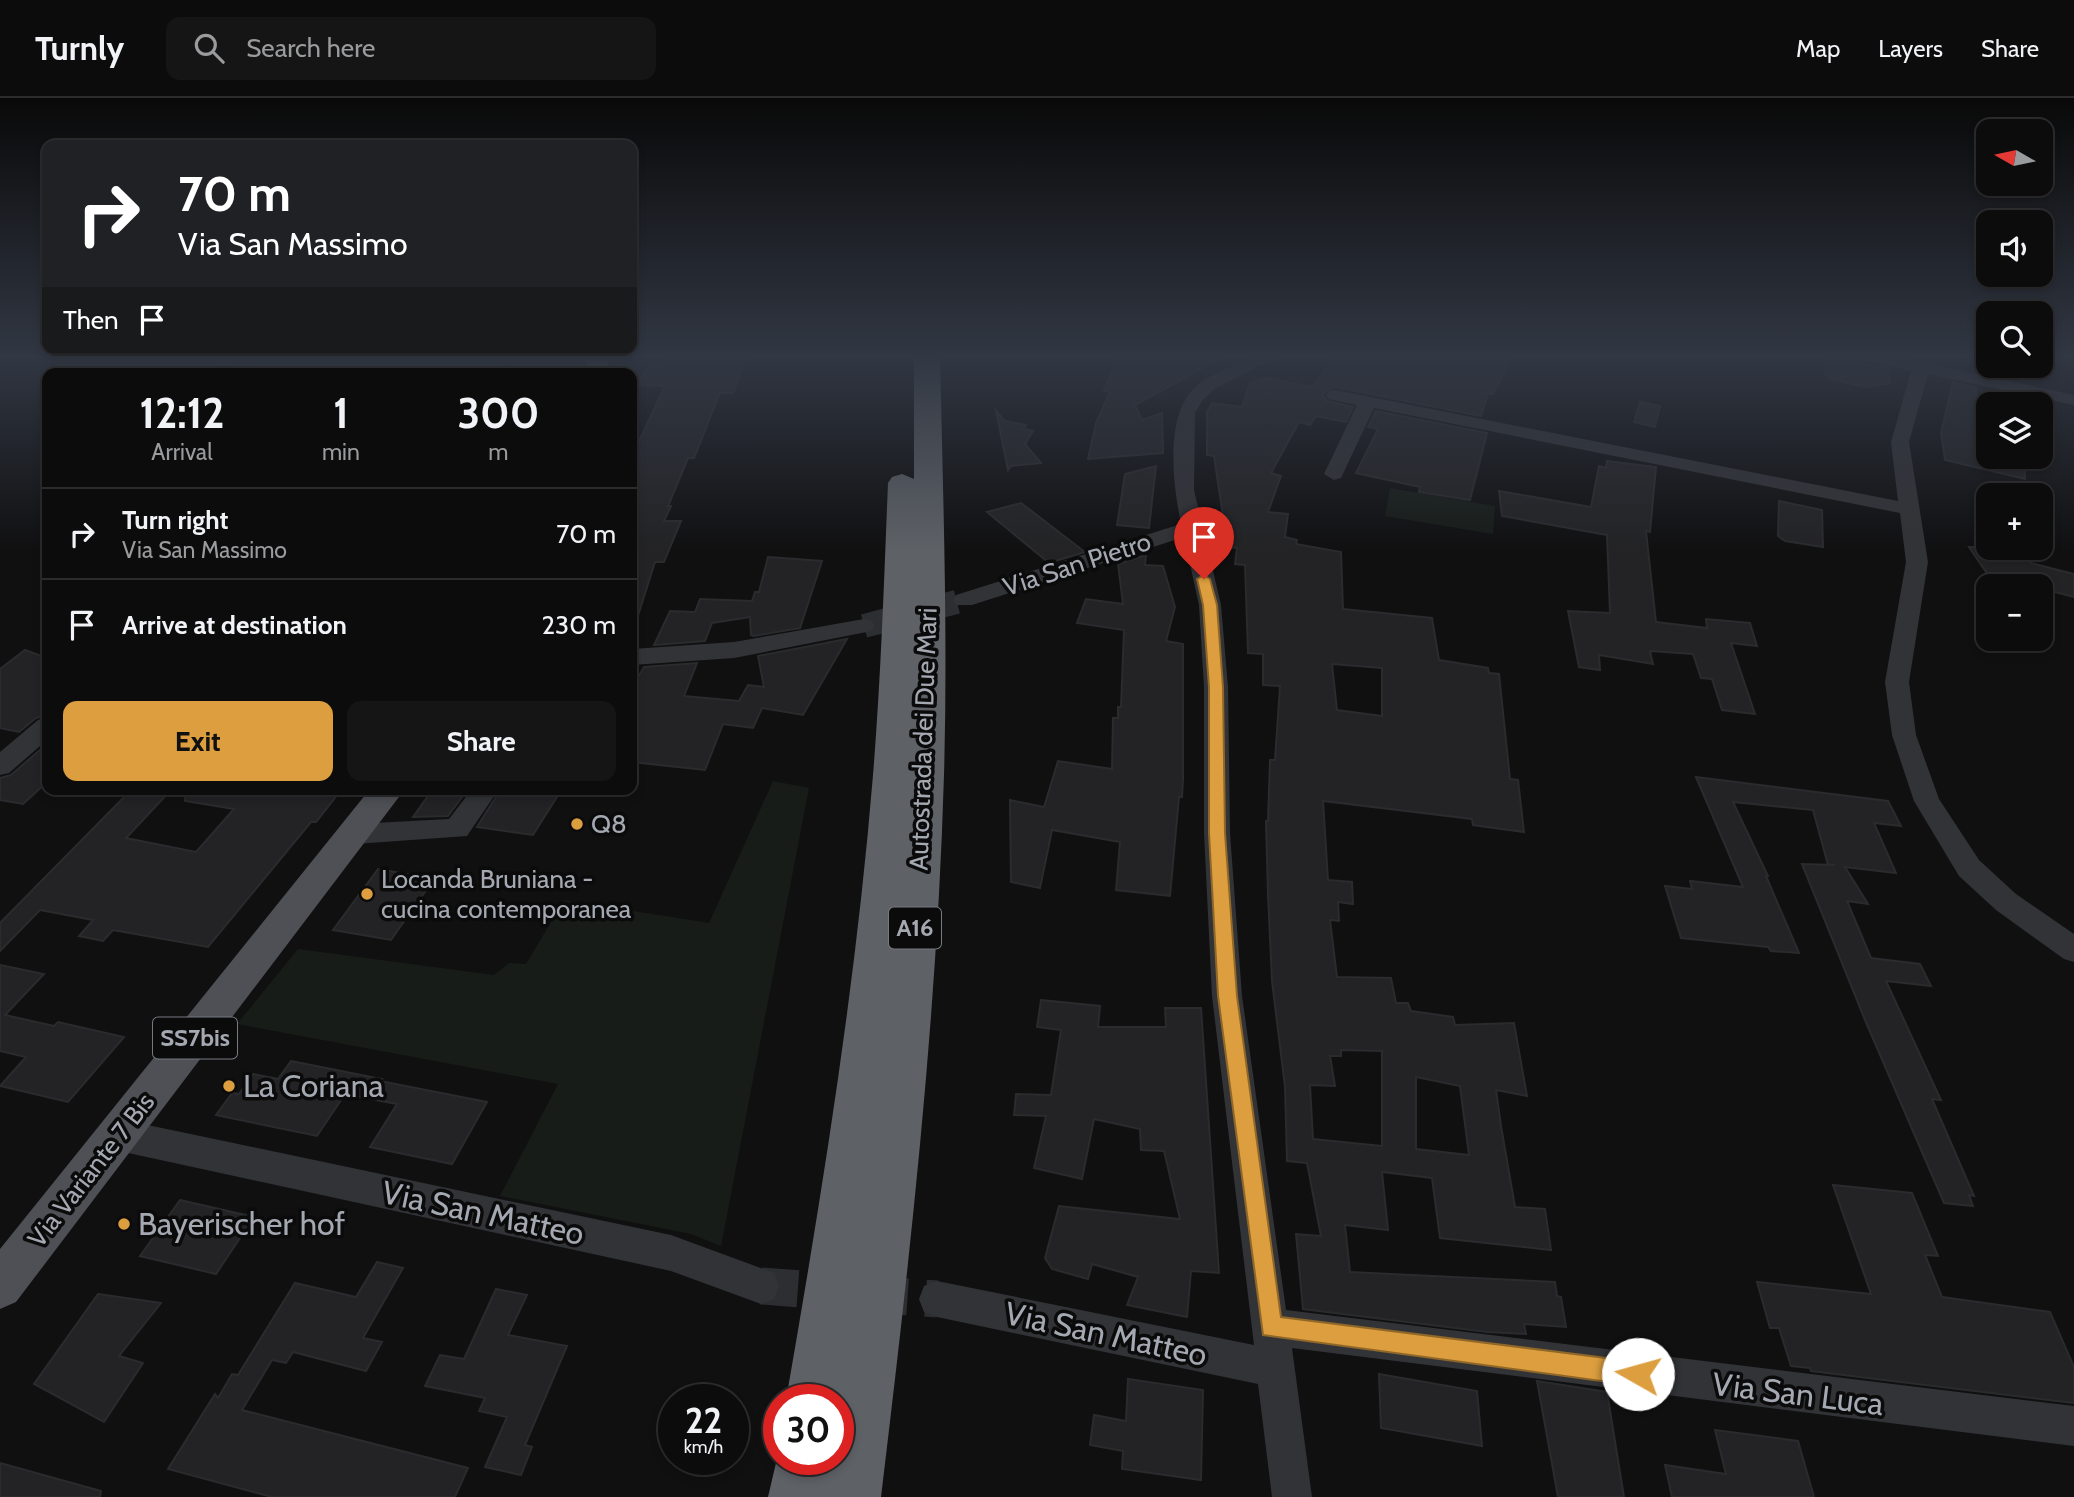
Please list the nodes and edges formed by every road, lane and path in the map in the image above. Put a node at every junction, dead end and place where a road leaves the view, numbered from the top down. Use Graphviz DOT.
graph roads {
  1 [pos="903,420"];
  2 [pos="927,420"];
  3 [pos="1186,420"];
  4 [pos="1359,420"];
  5 [pos="1465,420"];
  6 [pos="1906,420"];
  7 [pos="1334,474"];
  8 [pos="1910,509"];
  9 [pos="1191,528"];
  10 [pos="964,600"];
  11 [pos="864,626"];
  12 [pos="637,657"];
  13 [pos="42,730"];
  14 [pos="0,766"];
  15 [pos="384,795"];
  16 [pos="482,795"];
  17 [pos="355,834"];
  18 [pos="2074,950"];
  19 [pos="119,1135"];
  20 [pos="0,1286"];
  21 [pos="761,1286"];
  22 [pos="937,1299"];
  23 [pos="1271,1327"];
  24 [pos="1276,1370"];
  25 [pos="816,1384"];
  26 [pos="2074,1426"];
  27 [pos="802,1475"];
  28 [pos="798,1497"];
  29 [pos="851,1497"];
  30 [pos="1292,1497"];
  1 -- 25 [label="highway, Autostrada dei Due Mari / A16"];
  2 -- 29 [label="highway, Autostrada dei Due Mari / A16"];
  3 -- 9 [label="street"];
  4 -- 7 [label="street"];
  5 -- 8 [label="street"];
  6 -- 8 [label="street"];
  8 -- 18 [label="street"];
  9 -- 10 [label="street, Via San Pietro"];
  9 -- 23 [label="street"];
  11 -- 12 [label="street"];
  13 -- 14 [label="street"];
  15 -- 17 [label="main road, Via Variante 7 Bis / SS7bis"];
  16 -- 17 [label="street"];
  17 -- 19 [label="main road, Via Variante 7 Bis / SS7bis"];
  19 -- 20 [label="main road, Via Variante 7 Bis / SS7bis"];
  19 -- 21 [label="street, Via San Matteo"];
  22 -- 24 [label="street, Via San Matteo"];
  23 -- 24 [label="street"];
  23 -- 26 [label="street, Via San Luca"];
  24 -- 30 [label="street"];
  27 -- 28 [label="highway"];
}
